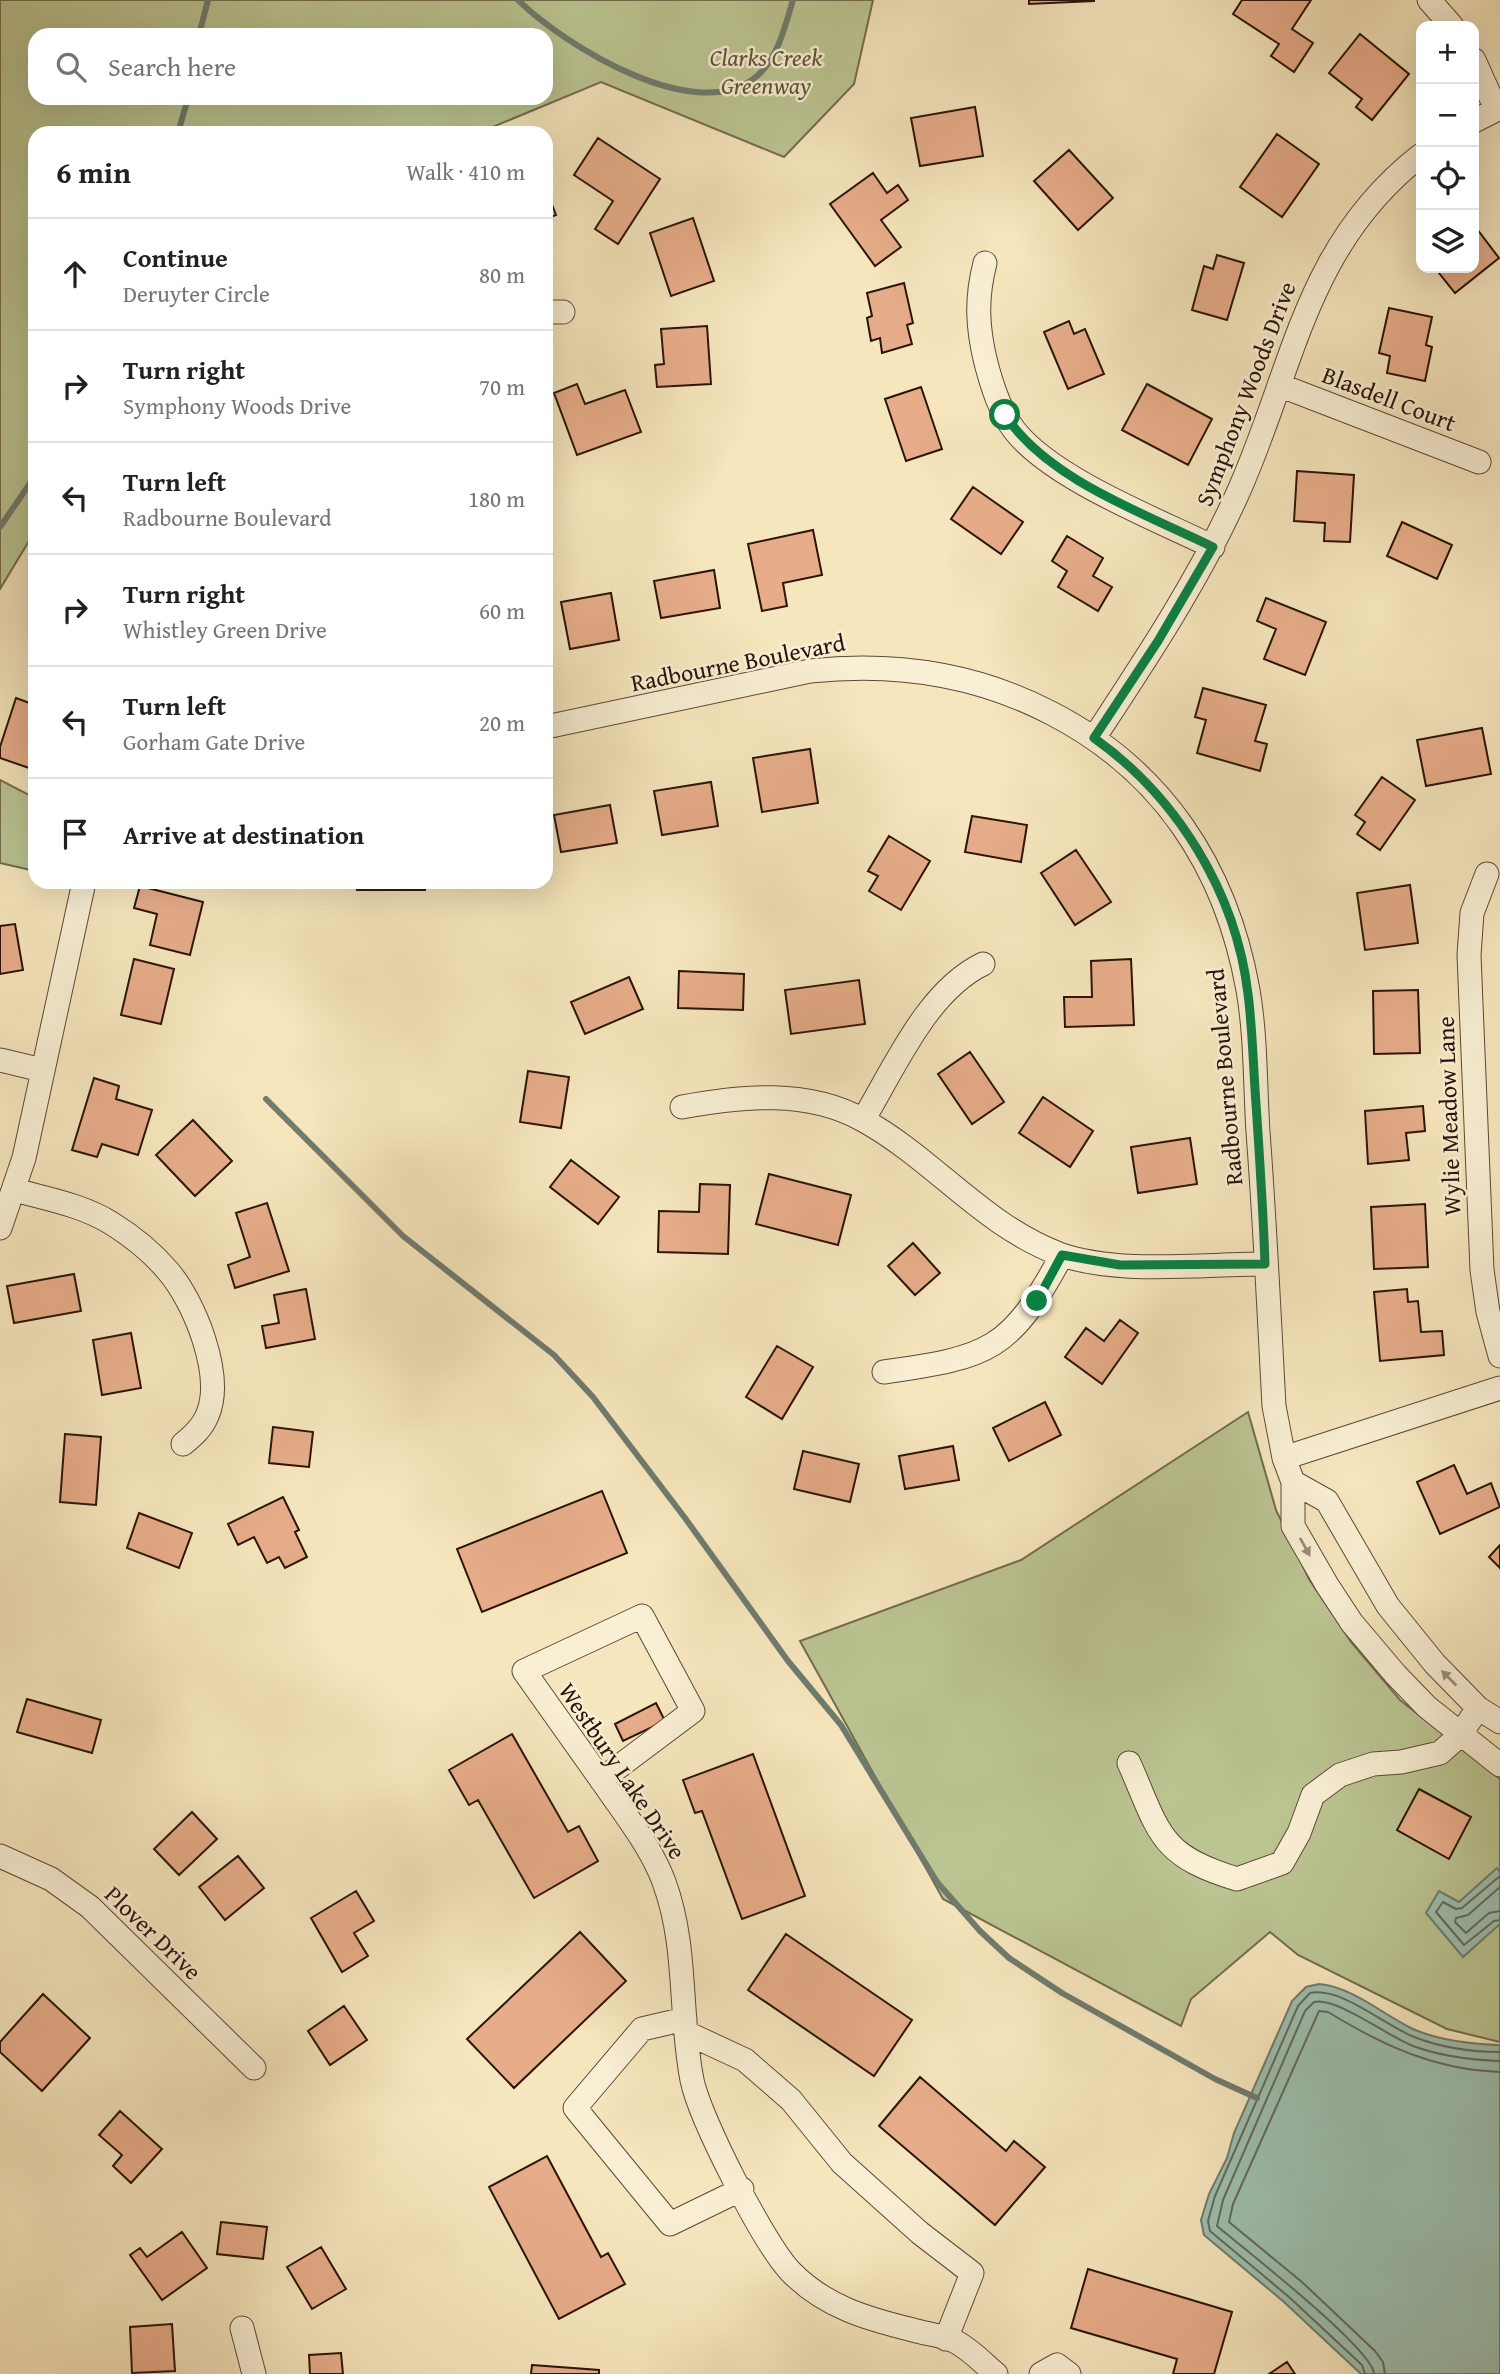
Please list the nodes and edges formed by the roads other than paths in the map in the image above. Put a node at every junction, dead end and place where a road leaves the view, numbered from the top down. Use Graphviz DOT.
graph roads {
  1 [pos="1429,0"];
  2 [pos="1448,21"];
  3 [pos="1479,70"];
  4 [pos="1498,108"];
  5 [pos="1479,118"];
  6 [pos="1416,160"];
  7 [pos="985,262"];
  8 [pos="1279,385"];
  9 [pos="1479,462"];
  10 [pos="1213,547"];
  11 [pos="553,726"];
  12 [pos="1094,738"];
  13 [pos="1487,874"];
  14 [pos="82,889"];
  15 [pos="984,964"];
  16 [pos="0,1060"];
  17 [pos="42,1070"];
  18 [pos="682,1107"];
  19 [pos="863,1120"];
  20 [pos="15,1189"];
  21 [pos="0,1228"];
  22 [pos="1062,1255"];
  23 [pos="1265,1264"];
  24 [pos="1500,1356"];
  25 [pos="884,1372"];
  26 [pos="1500,1388"];
  27 [pos="183,1444"];
  28 [pos="1284,1458"];
  29 [pos="1293,1482"];
  30 [pos="1478,1708"];
  31 [pos="1500,1722"];
  32 [pos="1460,1735"];
  33 [pos="1129,1763"];
  34 [pos="1500,1765"];
  35 [pos="601,1780"];
  36 [pos="0,1856"];
  37 [pos="686,2026"];
  38 [pos="254,2068"];
  39 [pos="741,2189"];
  40 [pos="242,2328"];
  41 [pos="946,2339"];
  42 [pos="254,2374"];
  43 [pos="996,2374"];
  44 [pos="1041,2374"];
  45 [pos="1069,2374"];
  1 -- 2 [label="street"];
  3 -- 4 [label="street"];
  4 -- 5 [label="street"];
  6 -- 8 [label="street, Symphony Woods Drive"];
  7 -- 10 [label="street"];
  8 -- 9 [label="street, Blasdell Court"];
  8 -- 10 [label="street, Symphony Woods Drive"];
  10 -- 12 [label="street, Symphony Woods Drive"];
  11 -- 12 [label="street, Radbourne Boulevard"];
  12 -- 23 [label="street, Radbourne Boulevard"];
  13 -- 24 [label="street, Wylie Meadow Lane"];
  14 -- 17 [label="street"];
  15 -- 19 [label="street"];
  16 -- 17 [label="street"];
  17 -- 20 [label="street"];
  18 -- 19 [label="street"];
  19 -- 22 [label="street"];
  20 -- 21 [label="street"];
  20 -- 27 [label="street"];
  22 -- 23 [label="street"];
  22 -- 25 [label="street"];
  23 -- 28 [label="street, Radbourne Boulevard"];
  26 -- 28 [label="street"];
  28 -- 29 [label="street, Radbourne Boulevard"];
  30 -- 29 [label="street, one-way"];
  29 -- 32 [label="street, Radbourne Boulevard, one-way"];
  30 -- 31 [label="street"];
  30 -- 32 [label="street"];
  32 -- 33 [label="street"];
  32 -- 34 [label="street, Radbourne Boulevard"];
  35 -- 35 [label="street, Westbury Lake Drive"];
  35 -- 37 [label="street, Westbury Lake Drive"];
  36 -- 38 [label="street, Plover Drive"];
  37 -- 39 [label="street, Westbury Lake Drive"];
  37 -- 39 [label="street"];
  37 -- 41 [label="street"];
  39 -- 41 [label="street, Westbury Lake Drive"];
  40 -- 42 [label="street"];
  41 -- 43 [label="street, Westbury Lake Drive"];
  44 -- 45 [label="street"];
}
